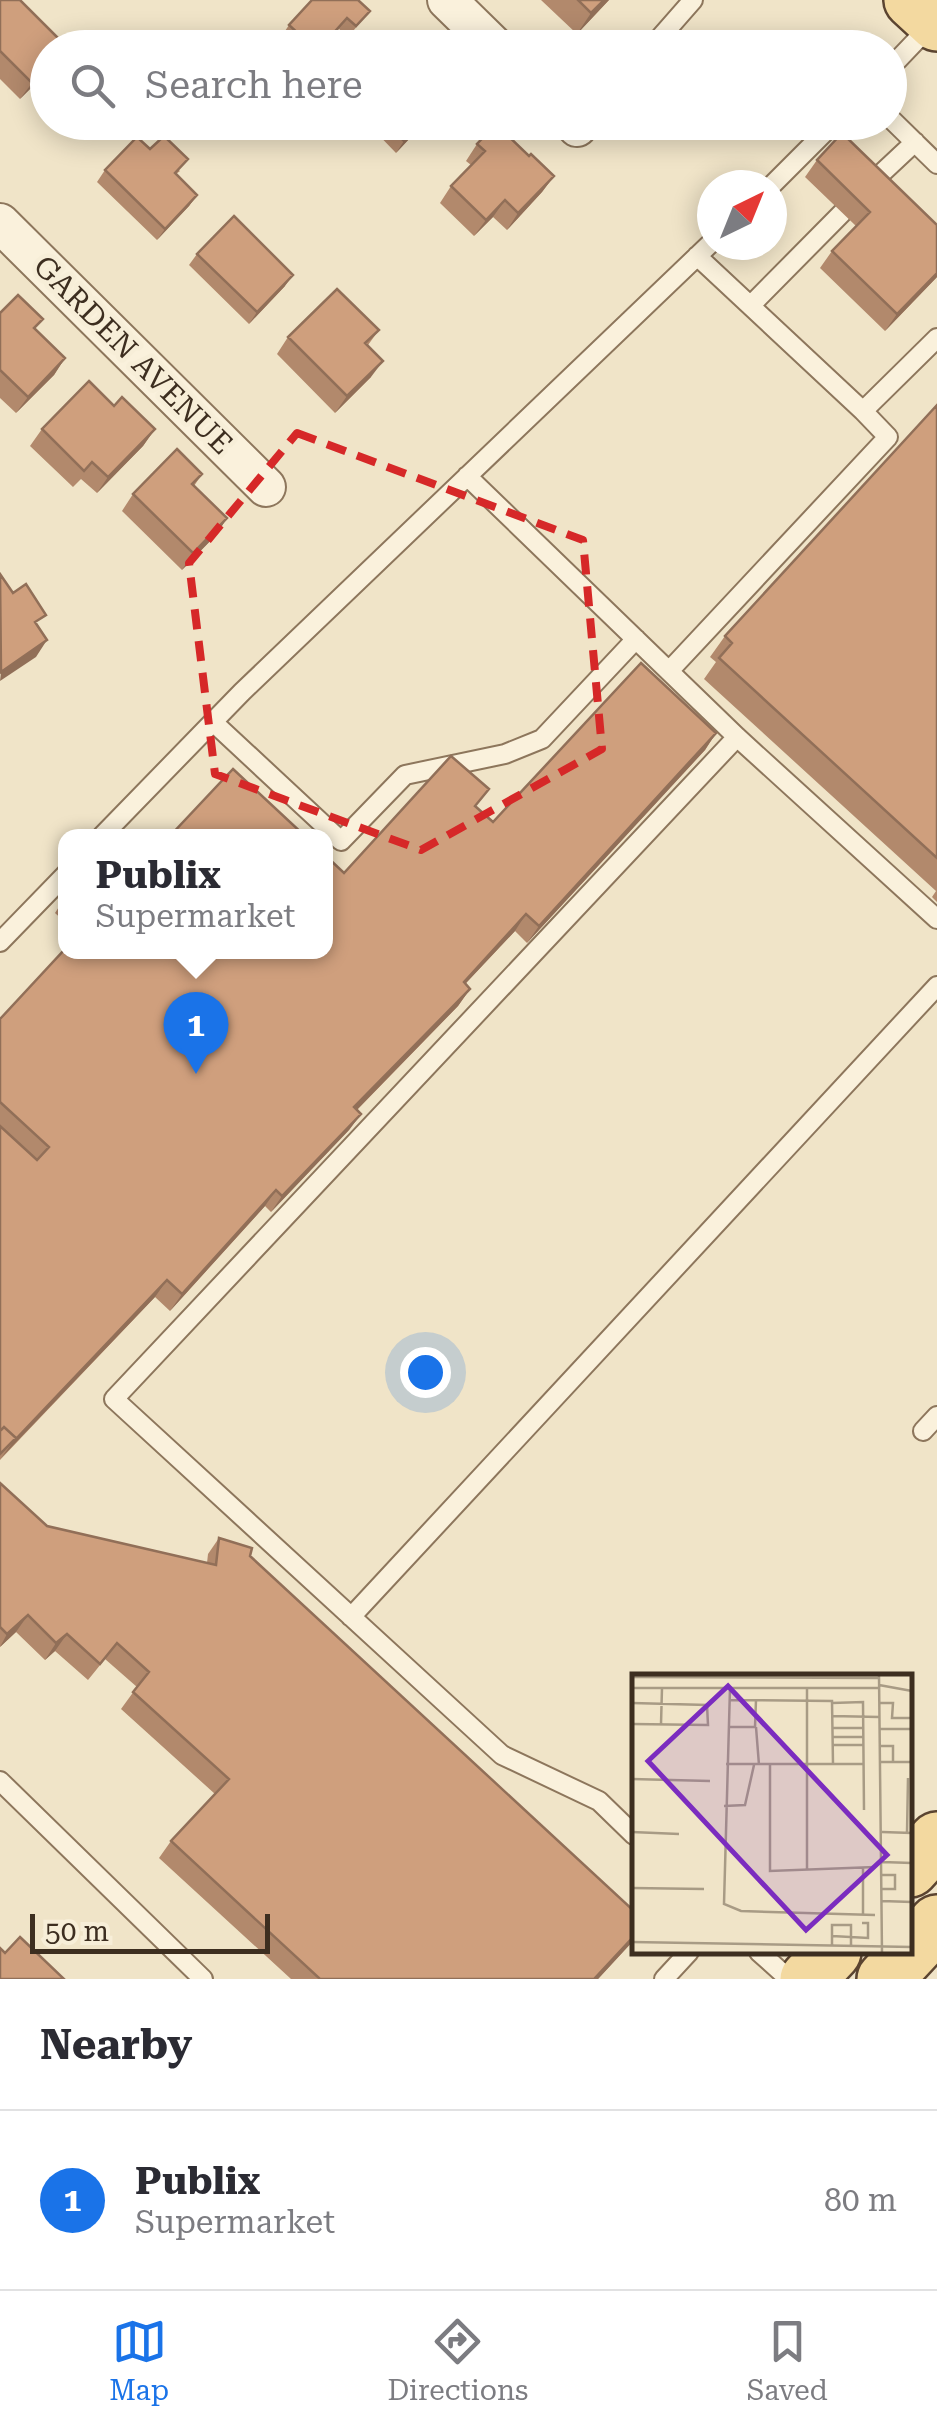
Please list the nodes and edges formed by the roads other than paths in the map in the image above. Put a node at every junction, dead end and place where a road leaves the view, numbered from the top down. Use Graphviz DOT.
graph roads {
  1 [pos="447,0"];
  2 [pos="693,0"];
  3 [pos="928,15"];
  4 [pos="478,30"];
  5 [pos="667,30"];
  6 [pos="907,44"];
  7 [pos="907,134"];
  8 [pos="816,140"];
  9 [pos="915,142"];
  10 [pos="937,164"];
  11 [pos="787,170"];
  12 [pos="868,186"];
  13 [pos="842,213"];
  14 [pos="0,223"];
  15 [pos="697,256"];
  16 [pos="701,260"];
  17 [pos="751,306"];
  18 [pos="937,338"];
  19 [pos="863,411"];
  20 [pos="467,476"];
  21 [pos="266,487"];
  22 [pos="636,639"];
  23 [pos="670,670"];
  24 [pos="213,722"];
  25 [pos="737,737"];
  26 [pos="109,829"];
  27 [pos="328,829"];
  28 [pos="333,834"];
  29 [pos="58,882"];
  30 [pos="937,919"];
  31 [pos="0,942"];
  32 [pos="937,986"];
  33 [pos="937,1416"];
  34 [pos="923,1431"];
  35 [pos="351,1617"];
  36 [pos="0,1781"];
  37 [pos="632,1833"];
  38 [pos="937,1840"];
  39 [pos="912,1867"];
  40 [pos="937,1923"];
  41 [pos="912,1949"];
  42 [pos="688,1954"];
  43 [pos="761,1954"];
  44 [pos="831,1954"];
  45 [pos="872,1954"];
  46 [pos="908,1954"];
  47 [pos="202,1979"];
  48 [pos="664,1979"];
  49 [pos="788,1979"];
  50 [pos="808,1979"];
  51 [pos="870,1979"];
  52 [pos="884,1979"];
  1 -- 4 [label="street"];
  2 -- 5 [label="lane"];
  3 -- 6 [label="lane"];
  7 -- 9 [label="lane"];
  8 -- 11 [label="lane"];
  9 -- 10 [label="lane"];
  9 -- 12 [label="lane"];
  13 -- 17 [label="lane"];
  14 -- 21 [label="street, GARDEN AVENUE"];
  15 -- 20 [label="lane"];
  16 -- 17 [label="lane"];
  17 -- 19 [label="lane"];
  18 -- 19 [label="lane"];
  19 -- 23 [label="lane"];
  20 -- 22 [label="lane"];
  20 -- 24 [label="lane"];
  22 -- 23 [label="lane"];
  22 -- 28 [label="lane"];
  23 -- 25 [label="lane"];
  24 -- 26 [label="lane"];
  24 -- 27 [label="lane"];
  25 -- 30 [label="lane"];
  25 -- 35 [label="lane"];
  29 -- 31 [label="lane"];
  32 -- 35 [label="lane"];
  33 -- 34 [label="lane"];
  35 -- 37 [label="lane"];
  36 -- 47 [label="lane"];
  38 -- 39 [label="main road"];
  40 -- 41 [label="main road"];
  42 -- 48 [label="lane"];
  43 -- 49 [label="lane"];
  44 -- 50 [label="main road"];
  45 -- 51 [label="main road"];
  46 -- 52 [label="main road"];
}
